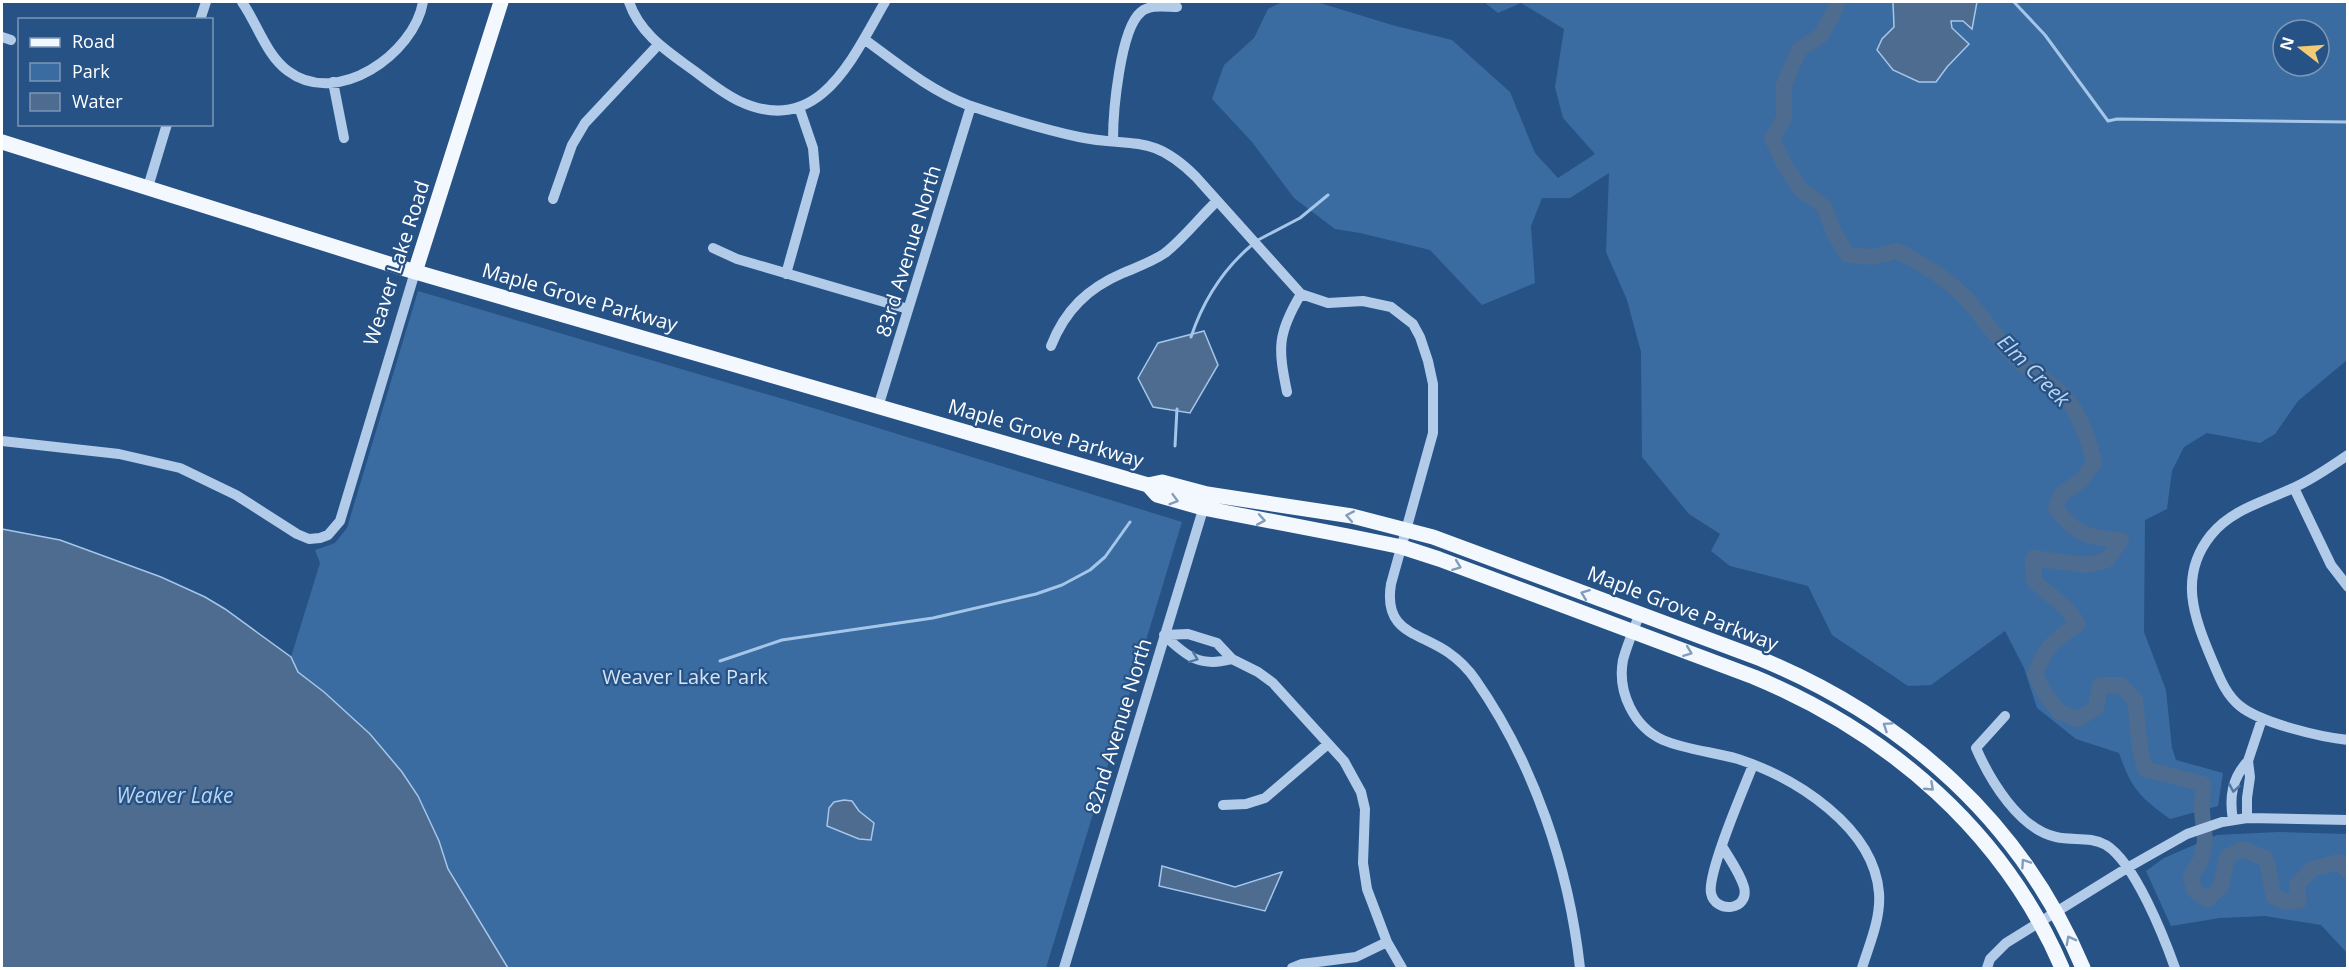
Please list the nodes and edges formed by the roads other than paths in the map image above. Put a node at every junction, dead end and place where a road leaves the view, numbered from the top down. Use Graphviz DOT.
graph roads {
  1 [pos="206,2"];
  2 [pos="242,2"];
  3 [pos="423,2"];
  4 [pos="501,2"];
  5 [pos="629,2"];
  6 [pos="885,2"];
  7 [pos="1177,7"];
  8 [pos="201,18"];
  9 [pos="864,39"];
  10 [pos="658,45"];
  11 [pos="333,82"];
  12 [pos="971,106"];
  13 [pos="799,107"];
  14 [pos="166,126"];
  15 [pos="344,138"];
  16 [pos="1113,140"];
  17 [pos="2,142"];
  18 [pos="148,187"];
  19 [pos="553,199"];
  20 [pos="1217,201"];
  21 [pos="713,248"];
  22 [pos="415,272"];
  23 [pos="786,274"];
  24 [pos="1301,294"];
  25 [pos="908,309"];
  26 [pos="1051,346"];
  27 [pos="1287,392"];
  28 [pos="878,406"];
  29 [pos="2,441"];
  30 [pos="2348,455"];
  31 [pos="2294,488"];
  32 [pos="1205,501"];
  33 [pos="1407,530"];
  34 [pos="1402,547"];
  35 [pos="2348,587"];
  36 [pos="1640,613"];
  37 [pos="1633,632"];
  38 [pos="1164,635"];
  39 [pos="1232,659"];
  40 [pos="2005,716"];
  41 [pos="2262,719"];
  42 [pos="2348,740"];
  43 [pos="1328,744"];
  44 [pos="2248,761"];
  45 [pos="1753,765"];
  46 [pos="1223,805"];
  47 [pos="2247,819"];
  48 [pos="2348,820"];
  49 [pos="2228,821"];
  50 [pos="1722,846"];
  51 [pos="2127,868"];
  52 [pos="2055,913"];
  53 [pos="2039,923"];
  54 [pos="1387,942"];
  55 [pos="1064,969"];
  56 [pos="1292,969"];
  57 [pos="1402,969"];
  58 [pos="1580,969"];
  59 [pos="1862,969"];
  60 [pos="1987,969"];
  61 [pos="2062,969"];
  62 [pos="2083,969"];
  63 [pos="2175,969"];
  1 -- 8 [label="street"];
  2 -- 11 [label="street"];
  3 -- 11 [label="street"];
  4 -- 22 [label="main road, Weaver Lake Road"];
  5 -- 10 [label="street"];
  6 -- 9 [label="street"];
  7 -- 16 [label="street"];
  9 -- 12 [label="street"];
  9 -- 13 [label="street"];
  10 -- 13 [label="street"];
  10 -- 19 [label="street"];
  11 -- 15 [label="street"];
  12 -- 16 [label="street"];
  12 -- 25 [label="street, 83rd Avenue North"];
  13 -- 23 [label="street"];
  14 -- 18 [label="street"];
  16 -- 20 [label="street"];
  17 -- 18 [label="main road, Maple Grove Parkway"];
  18 -- 22 [label="main road, Maple Grove Parkway"];
  20 -- 24 [label="street"];
  20 -- 26 [label="street"];
  21 -- 23 [label="street"];
  22 -- 28 [label="main road, Maple Grove Parkway"];
  22 -- 29 [label="street, Weaver Lake Road"];
  23 -- 25 [label="street"];
  24 -- 27 [label="street"];
  24 -- 33 [label="street"];
  25 -- 28 [label="street, 83rd Avenue North"];
  28 -- 32 [label="main road, Maple Grove Parkway"];
  30 -- 31 [label="street"];
  31 -- 35 [label="street"];
  31 -- 41 [label="street"];
  33 -- 32 [label="main road, Maple Grove Parkway, one-way"];
  32 -- 34 [label="main road, Maple Grove Parkway, one-way"];
  32 -- 38 [label="street, 82nd Avenue North"];
  33 -- 34 [label="street"];
  36 -- 33 [label="main road, Maple Grove Parkway, one-way"];
  34 -- 37 [label="main road, Maple Grove Parkway, one-way"];
  34 -- 58 [label="street"];
  36 -- 37 [label="street"];
  52 -- 36 [label="main road, Maple Grove Parkway, one-way"];
  37 -- 45 [label="street"];
  37 -- 53 [label="main road, Maple Grove Parkway, one-way"];
  38 -- 39 [label="street"];
  38 -- 39 [label="street, one-way"];
  38 -- 55 [label="street, 82nd Avenue North"];
  39 -- 43 [label="street"];
  40 -- 51 [label="street"];
  41 -- 42 [label="street"];
  41 -- 44 [label="street"];
  43 -- 46 [label="street"];
  43 -- 54 [label="street"];
  44 -- 47 [label="street"];
  44 -- 49 [label="street, one-way"];
  45 -- 50 [label="street"];
  45 -- 59 [label="street"];
  47 -- 48 [label="street"];
  47 -- 49 [label="street"];
  49 -- 51 [label="street"];
  50 -- 50 [label="street"];
  51 -- 52 [label="street"];
  51 -- 63 [label="street"];
  52 -- 53 [label="street"];
  62 -- 52 [label="main road, Maple Grove Parkway, one-way"];
  53 -- 60 [label="street"];
  53 -- 61 [label="main road, Maple Grove Parkway"];
  54 -- 56 [label="street"];
  54 -- 57 [label="street"];
}
